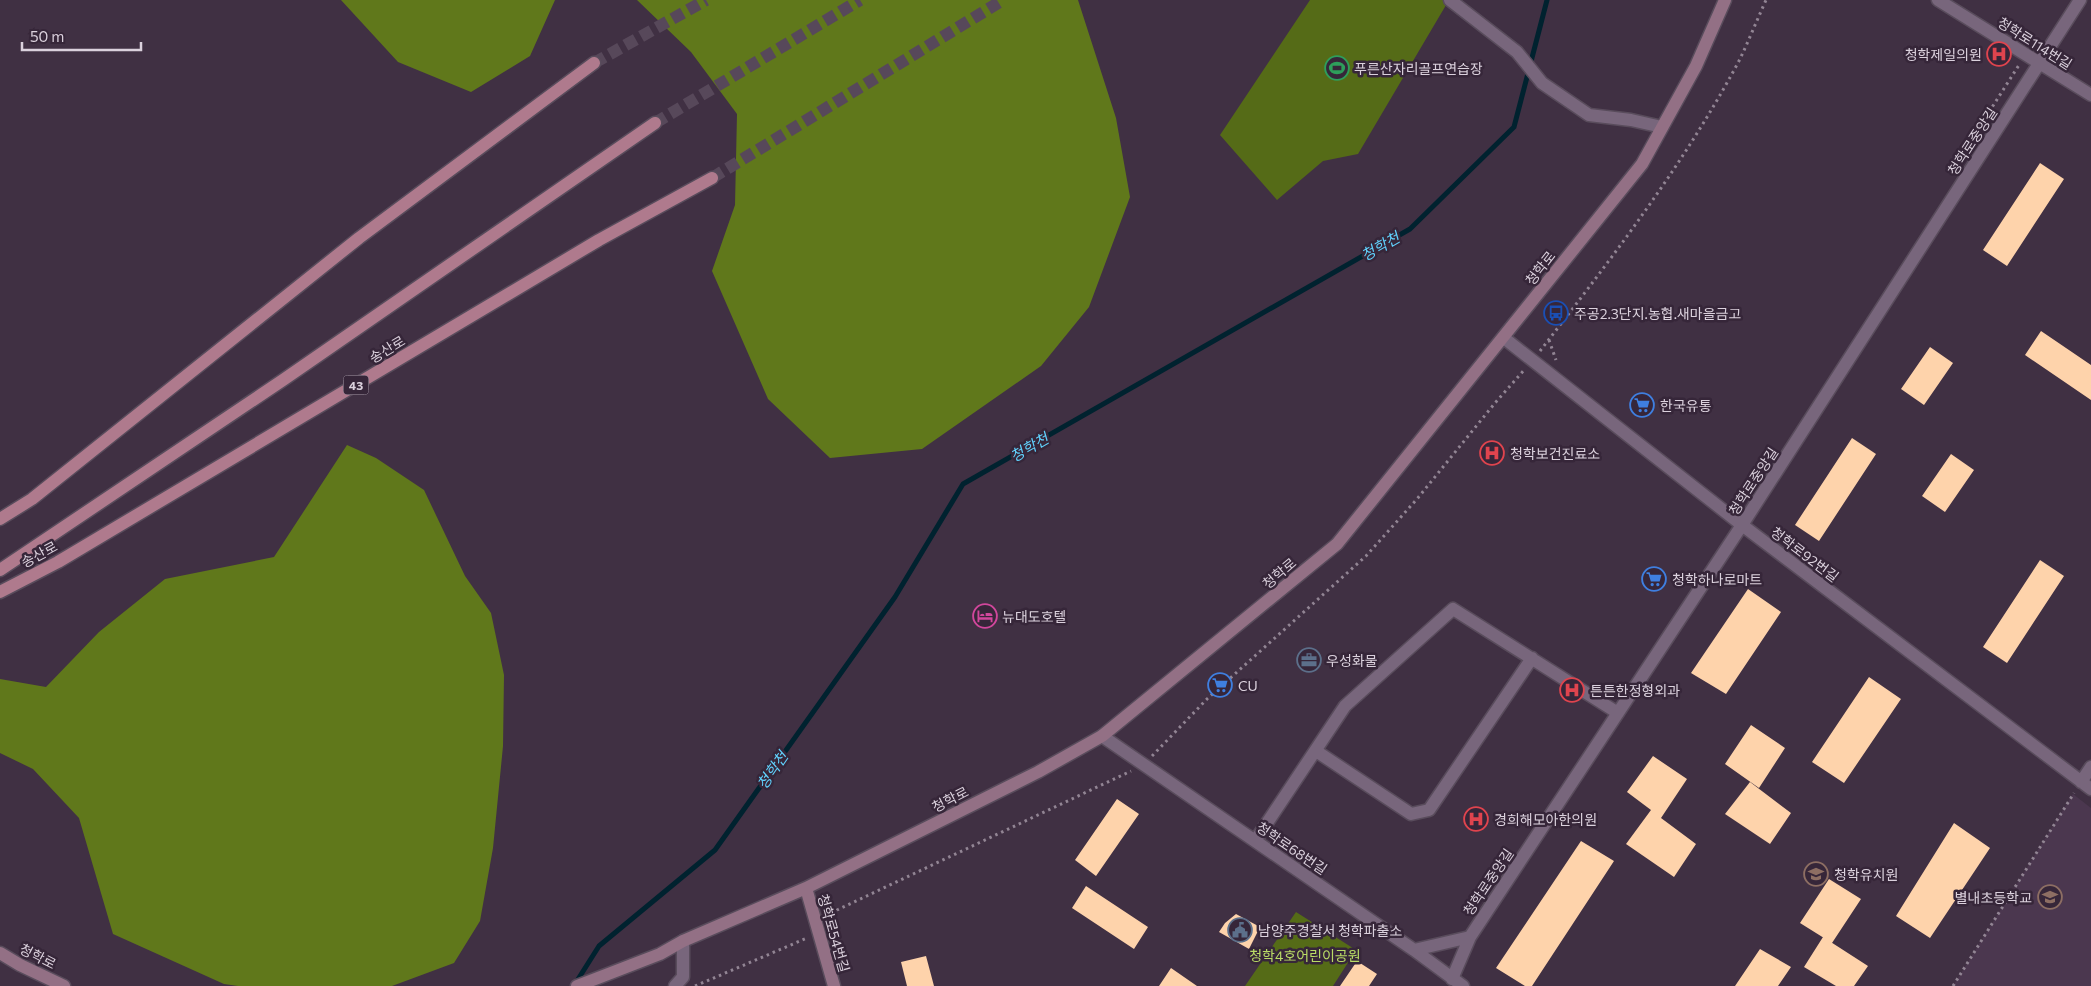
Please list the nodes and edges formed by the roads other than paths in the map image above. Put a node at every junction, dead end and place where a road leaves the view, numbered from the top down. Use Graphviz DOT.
graph roads {
  1 [pos="1450,0"];
  2 [pos="1725,0"];
  3 [pos="1938,0"];
  4 [pos="2080,0"];
  5 [pos="594,63"];
  6 [pos="2039,64"];
  7 [pos="2091,95"];
  8 [pos="655,123"];
  9 [pos="1662,128"];
  10 [pos="712,178"];
  11 [pos="1504,338"];
  12 [pos="0,520"];
  13 [pos="1742,525"];
  14 [pos="0,570"];
  15 [pos="0,592"];
  16 [pos="1532,658"];
  17 [pos="1618,712"];
  18 [pos="1102,736"];
  19 [pos="1316,750"];
  20 [pos="2091,768"];
  21 [pos="2086,786"];
  22 [pos="1255,841"];
  23 [pos="806,888"];
  24 [pos="1470,937"];
  25 [pos="683,941"];
  26 [pos="1414,950"];
  27 [pos="0,953"];
  28 [pos="1452,979"];
  29 [pos="64,986"];
  30 [pos="577,986"];
  31 [pos="675,986"];
  32 [pos="834,986"];
  33 [pos="1463,986"];
  1 -- 9 [label="street"];
  2 -- 9 [label="street, 청학로"];
  3 -- 6 [label="street, 청학로114번길"];
  4 -- 6 [label="street, 청학로중앙길"];
  5 -- 12 [label="main road"];
  6 -- 7 [label="street, 청학로114번길"];
  6 -- 13 [label="street, 청학로중앙길"];
  8 -- 14 [label="main road, 송산로"];
  9 -- 11 [label="street, 청학로"];
  10 -- 15 [label="main road, 송산로 / 43"];
  11 -- 13 [label="street, 청학로92번길"];
  11 -- 18 [label="street, 청학로"];
  13 -- 17 [label="street, 청학로중앙길"];
  13 -- 21 [label="street, 청학로92번길"];
  16 -- 17 [label="street"];
  16 -- 19 [label="street"];
  16 -- 19 [label="street"];
  17 -- 24 [label="street, 청학로중앙길"];
  18 -- 22 [label="street, 청학로68번길"];
  18 -- 23 [label="street, 청학로"];
  19 -- 22 [label="street"];
  20 -- 21 [label="street"];
  22 -- 26 [label="street, 청학로68번길"];
  23 -- 25 [label="street, 청학로"];
  23 -- 32 [label="street, 청학로54번길"];
  24 -- 26 [label="street"];
  24 -- 28 [label="street, 청학로중앙길"];
  25 -- 30 [label="street, 청학로"];
  25 -- 31 [label="street"];
  26 -- 28 [label="street, 청학로68번길"];
  27 -- 29 [label="street, 청학로"];
  28 -- 33 [label="street, 청학로68번길"];
}
